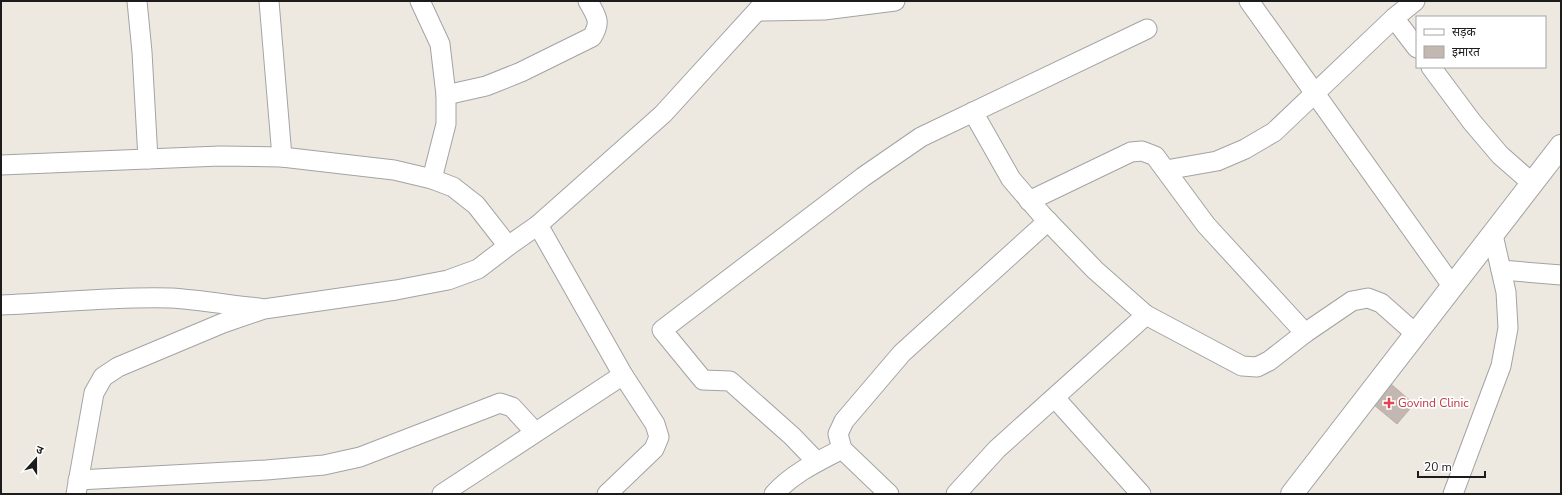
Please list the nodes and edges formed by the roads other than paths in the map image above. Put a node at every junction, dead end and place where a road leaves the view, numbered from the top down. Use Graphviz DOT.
graph roads {
  1 [pos="136,1"];
  2 [pos="420,1"];
  3 [pos="588,1"];
  4 [pos="895,1"];
  5 [pos="1249,1"];
  6 [pos="1415,1"];
  7 [pos="271,2"];
  8 [pos="762,6"];
  9 [pos="1394,18"];
  10 [pos="1147,29"];
  11 [pos="1416,47"];
  12 [pos="1432,68"];
  13 [pos="1315,92"];
  14 [pos="446,94"];
  15 [pos="973,112"];
  16 [pos="1561,146"];
  17 [pos="282,157"];
  18 [pos="148,159"];
  19 [pos="1,165"];
  20 [pos="1166,170"];
  21 [pos="432,179"];
  22 [pos="1533,184"];
  23 [pos="1029,200"];
  24 [pos="1048,222"];
  25 [pos="538,225"];
  26 [pos="1493,235"];
  27 [pos="508,246"];
  28 [pos="1501,270"];
  29 [pos="1561,275"];
  30 [pos="1452,287"];
  31 [pos="1,305"];
  32 [pos="264,309"];
  33 [pos="1146,315"];
  34 [pos="1305,333"];
  35 [pos="1416,334"];
  36 [pos="623,375"];
  37 [pos="1055,398"];
  38 [pos="535,432"];
  39 [pos="842,450"];
  40 [pos="817,462"];
  41 [pos="77,487"];
  42 [pos="442,494"];
  43 [pos="607,494"];
  44 [pos="774,494"];
  45 [pos="889,494"];
  46 [pos="956,494"];
  47 [pos="1141,494"];
  48 [pos="1292,494"];
  49 [pos="1453,494"];
  1 -- 18 [label="street"];
  2 -- 14 [label="street"];
  3 -- 14 [label="street"];
  4 -- 8 [label="street"];
  5 -- 13 [label="street"];
  6 -- 9 [label="street"];
  7 -- 17 [label="street"];
  8 -- 25 [label="street"];
  9 -- 11 [label="street"];
  9 -- 13 [label="street"];
  10 -- 15 [label="street"];
  12 -- 22 [label="street"];
  13 -- 20 [label="street"];
  13 -- 30 [label="street"];
  14 -- 21 [label="street"];
  15 -- 23 [label="street"];
  15 -- 40 [label="street"];
  16 -- 22 [label="street"];
  17 -- 18 [label="street"];
  17 -- 21 [label="street"];
  18 -- 19 [label="street"];
  20 -- 23 [label="street"];
  20 -- 34 [label="street"];
  21 -- 27 [label="street"];
  22 -- 26 [label="street"];
  23 -- 24 [label="street"];
  24 -- 33 [label="street"];
  24 -- 39 [label="street"];
  25 -- 27 [label="street"];
  25 -- 36 [label="street"];
  26 -- 28 [label="street"];
  26 -- 30 [label="street"];
  27 -- 32 [label="street"];
  28 -- 29 [label="street"];
  28 -- 49 [label="street"];
  30 -- 35 [label="street"];
  31 -- 32 [label="street"];
  32 -- 41 [label="street"];
  33 -- 34 [label="street"];
  33 -- 37 [label="street"];
  34 -- 35 [label="street"];
  35 -- 48 [label="street"];
  36 -- 38 [label="street"];
  36 -- 43 [label="street"];
  37 -- 46 [label="street"];
  37 -- 47 [label="street"];
  38 -- 41 [label="street"];
  38 -- 42 [label="street"];
  39 -- 40 [label="street"];
  39 -- 45 [label="street"];
  40 -- 44 [label="street"];
}
